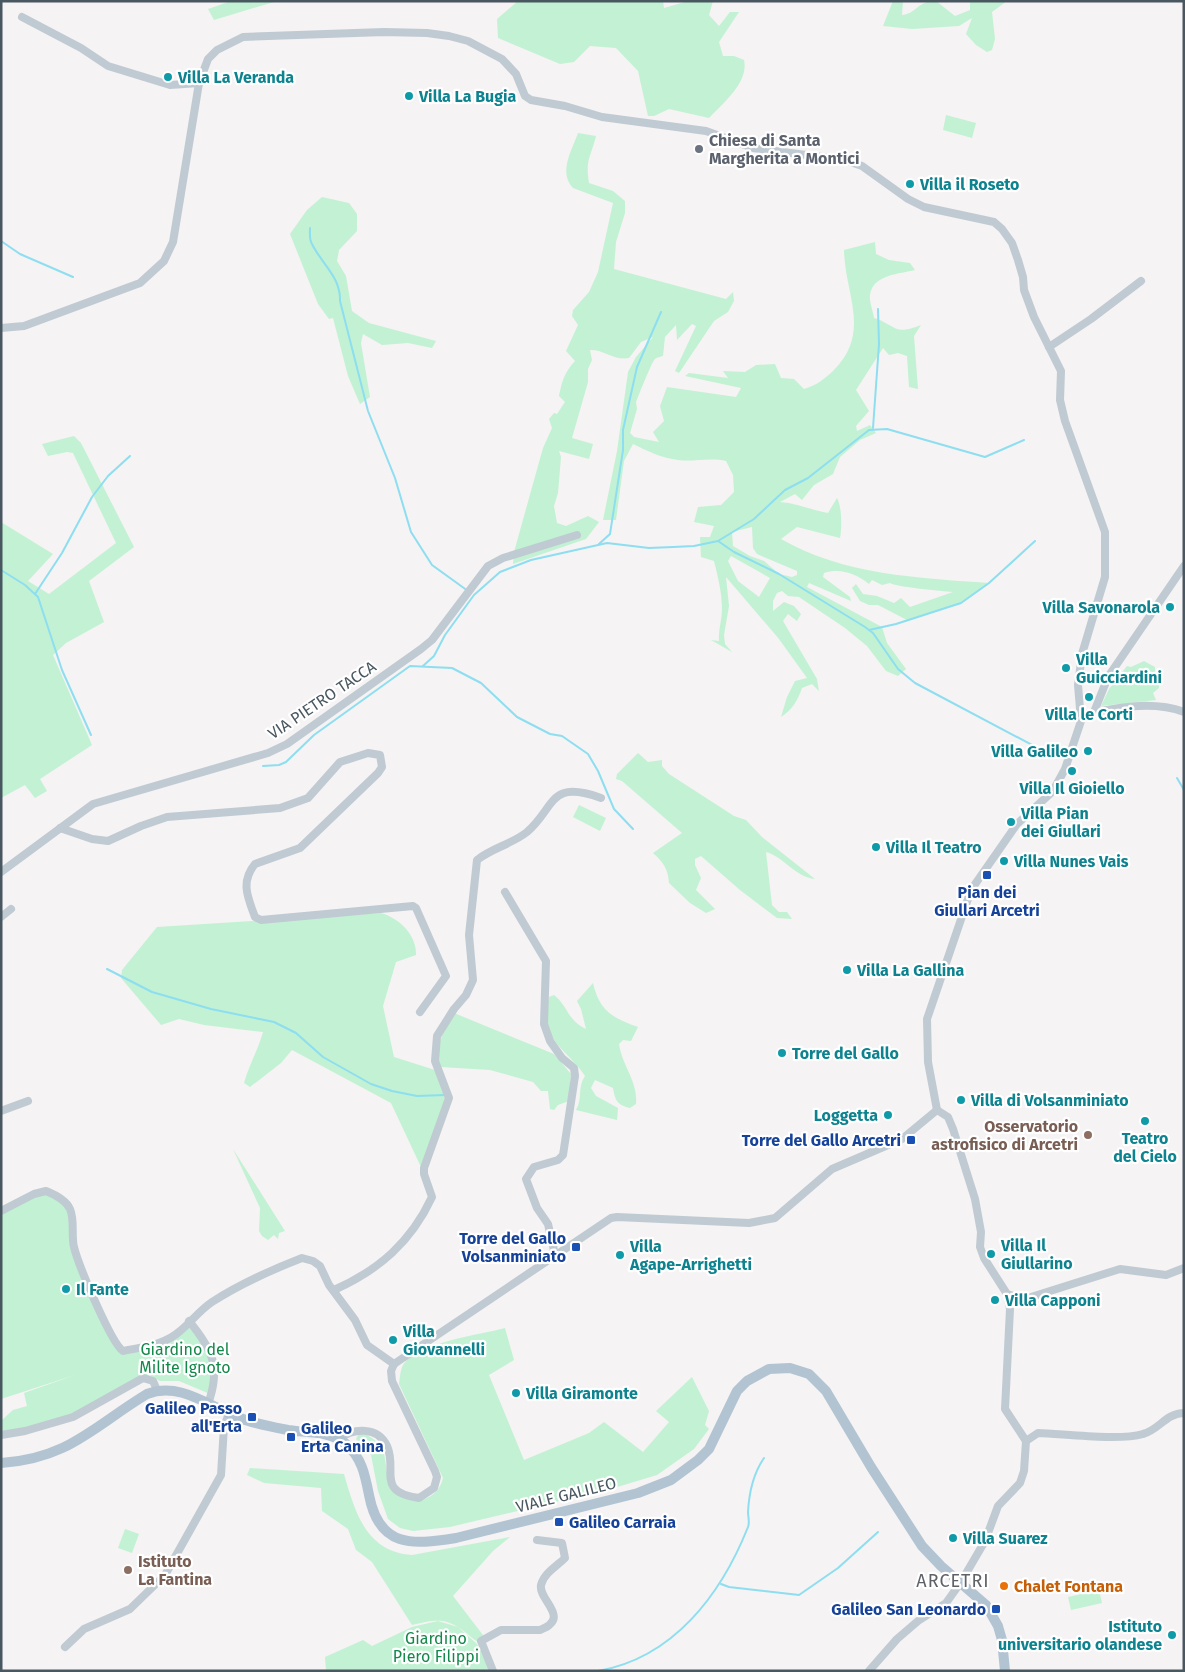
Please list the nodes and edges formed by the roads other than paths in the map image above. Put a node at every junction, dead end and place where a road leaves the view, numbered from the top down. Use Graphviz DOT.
graph roads {
  1 [pos="22,17"];
  2 [pos="198,83"];
  3 [pos="1141,281"];
  4 [pos="1,328"];
  5 [pos="1049,347"];
  6 [pos="577,535"];
  7 [pos="1184,566"];
  8 [pos="1094,712"];
  9 [pos="1184,712"];
  10 [pos="1081,715"];
  11 [pos="601,798"];
  12 [pos="60,828"];
  13 [pos="1,872"];
  14 [pos="505,892"];
  15 [pos="11,909"];
  16 [pos="1,917"];
  17 [pos="420,1012"];
  18 [pos="28,1101"];
  19 [pos="937,1110"];
  20 [pos="1,1111"];
  21 [pos="1,1211"];
  22 [pos="555,1255"];
  23 [pos="1184,1268"];
  24 [pos="334,1290"];
  25 [pos="1007,1294"];
  26 [pos="189,1322"];
  27 [pos="394,1364"];
  28 [pos="157,1390"];
  29 [pos="208,1404"];
  30 [pos="1184,1413"];
  31 [pos="229,1414"];
  32 [pos="1,1435"];
  33 [pos="339,1439"];
  34 [pos="1026,1441"];
  35 [pos="1,1463"];
  36 [pos="536,1540"];
  37 [pos="962,1582"];
  38 [pos="65,1647"];
  39 [pos="493,1671"];
  40 [pos="869,1671"];
  41 [pos="1006,1671"];
  1 -- 2 [label="street"];
  2 -- 4 [label="street"];
  2 -- 5 [label="street"];
  3 -- 5 [label="street"];
  5 -- 10 [label="street"];
  6 -- 12 [label="street, VIA PIETRO TACCA"];
  7 -- 8 [label="street"];
  8 -- 9 [label="street"];
  8 -- 10 [label="street"];
  10 -- 19 [label="street"];
  11 -- 24 [label="street"];
  12 -- 13 [label="street, VIA PIETRO TACCA"];
  12 -- 17 [label="street"];
  14 -- 22 [label="street"];
  15 -- 16 [label="street"];
  18 -- 20 [label="street"];
  19 -- 22 [label="street"];
  19 -- 25 [label="street"];
  21 -- 26 [label="street"];
  22 -- 27 [label="street"];
  23 -- 25 [label="street"];
  24 -- 26 [label="street"];
  24 -- 27 [label="street"];
  25 -- 34 [label="street"];
  26 -- 29 [label="street"];
  27 -- 33 [label="street"];
  28 -- 29 [label="main road, VIALE GALILEO"];
  28 -- 32 [label="street"];
  28 -- 35 [label="main road"];
  29 -- 31 [label="main road, VIALE GALILEO"];
  30 -- 34 [label="street"];
  31 -- 33 [label="main road, VIALE GALILEO"];
  31 -- 38 [label="street"];
  33 -- 37 [label="main road, VIALE GALILEO"];
  34 -- 37 [label="street"];
  36 -- 39 [label="street"];
  37 -- 40 [label="street"];
  37 -- 41 [label="main road, VIALE GALILEO"];
}
